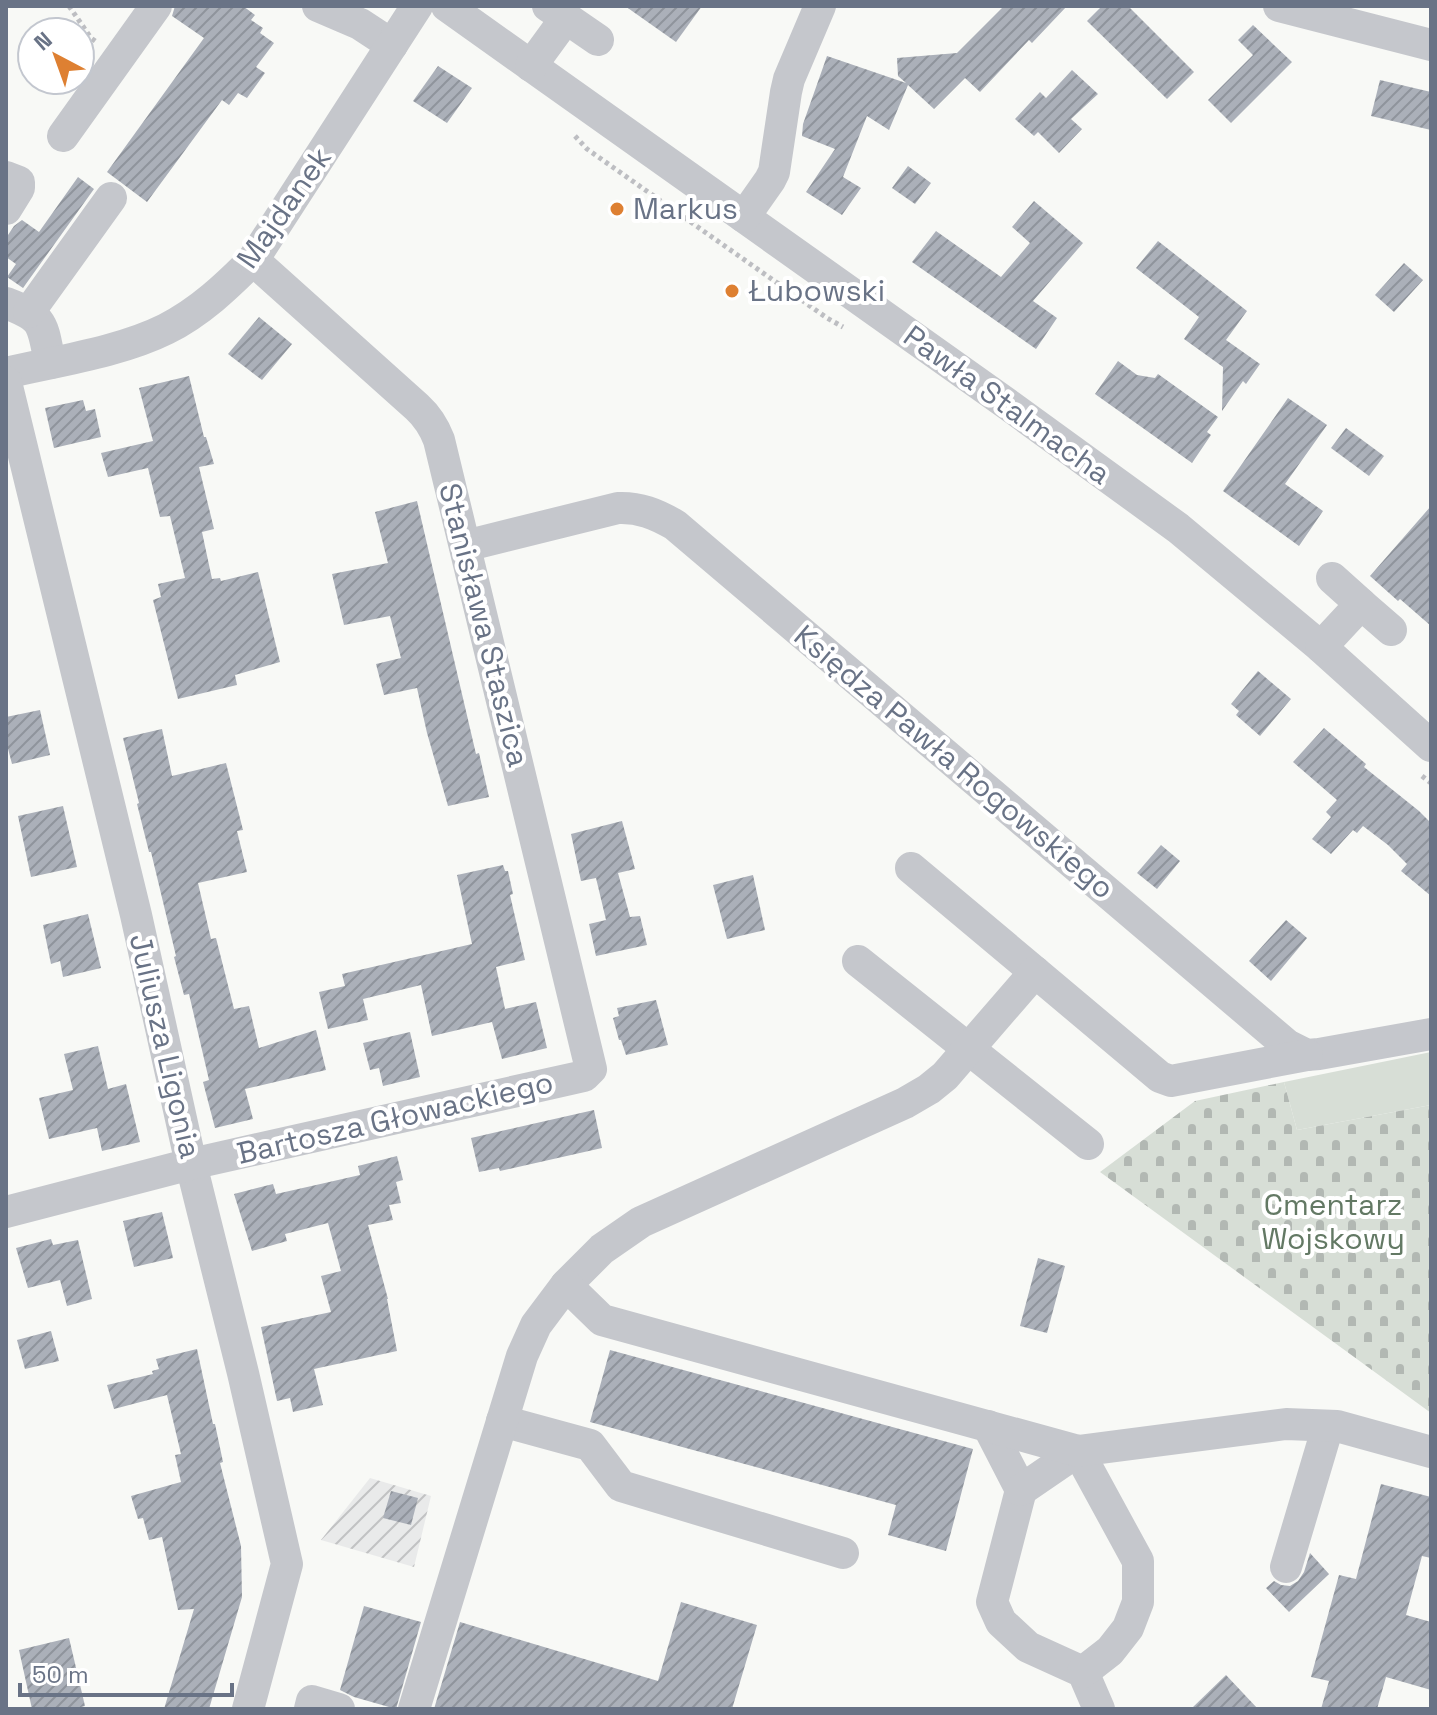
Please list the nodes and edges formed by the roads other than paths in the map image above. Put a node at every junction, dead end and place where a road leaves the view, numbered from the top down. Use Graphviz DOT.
graph roads {
  1 [pos="156,6"];
  2 [pos="318,6"];
  3 [pos="417,6"];
  4 [pos="447,6"];
  5 [pos="820,6"];
  6 [pos="1279,6"];
  7 [pos="557,12"];
  8 [pos="598,40"];
  9 [pos="392,45"];
  10 [pos="1431,45"];
  11 [pos="531,66"];
  12 [pos="63,136"];
  13 [pos="6,177"];
  14 [pos="111,198"];
  15 [pos="6,209"];
  16 [pos="744,217"];
  17 [pos="253,260"];
  18 [pos="17,307"];
  19 [pos="50,363"];
  20 [pos="6,373"];
  21 [pos="6,382"];
  22 [pos="465,546"];
  23 [pos="1332,578"];
  24 [pos="1361,604"];
  25 [pos="1391,630"];
  26 [pos="1321,647"];
  27 [pos="1425,759"];
  28 [pos="911,868"];
  29 [pos="858,961"];
  30 [pos="1035,972"];
  31 [pos="1431,1034"];
  32 [pos="969,1049"];
  33 [pos="1307,1055"];
  34 [pos="591,1064"];
  35 [pos="1088,1144"];
  36 [pos="191,1164"];
  37 [pos="6,1212"];
  38 [pos="566,1285"];
  39 [pos="502,1421"];
  40 [pos="988,1426"];
  41 [pos="1328,1426"];
  42 [pos="1078,1451"];
  43 [pos="1431,1452"];
  44 [pos="1021,1490"];
  45 [pos="843,1553"];
  46 [pos="1286,1567"];
  47 [pos="1083,1672"];
  48 [pos="248,1709"];
  49 [pos="414,1709"];
  50 [pos="1099,1709"];
  1 -- 12 [label="street"];
  2 -- 9 [label="street"];
  3 -- 9 [label="street, Majdanek"];
  4 -- 11 [label="street, Pawła Stalmacha"];
  5 -- 16 [label="street"];
  6 -- 10 [label="street"];
  7 -- 8 [label="street"];
  7 -- 11 [label="street"];
  9 -- 17 [label="street, Majdanek"];
  11 -- 16 [label="street, Pawła Stalmacha"];
  13 -- 15 [label="street"];
  14 -- 18 [label="street"];
  16 -- 26 [label="street, Pawła Stalmacha"];
  17 -- 19 [label="street, Majdanek"];
  17 -- 22 [label="street, Stanisława Staszica"];
  18 -- 19 [label="street"];
  19 -- 20 [label="street, Majdanek"];
  21 -- 36 [label="street, Juliusza Ligonia"];
  22 -- 33 [label="street, Księdza Pawła Rogowskiego"];
  22 -- 34 [label="street, Stanisława Staszica"];
  23 -- 24 [label="street"];
  24 -- 25 [label="street"];
  24 -- 26 [label="street"];
  26 -- 27 [label="street, Pawła Stalmacha"];
  28 -- 30 [label="street"];
  29 -- 32 [label="street"];
  30 -- 32 [label="street"];
  30 -- 33 [label="street"];
  31 -- 33 [label="street"];
  32 -- 35 [label="street"];
  32 -- 38 [label="street"];
  34 -- 36 [label="street, Bartosza Głowackiego"];
  36 -- 37 [label="street, Bartosza Głowackiego"];
  36 -- 48 [label="street, Juliusza Ligonia"];
  38 -- 39 [label="street"];
  38 -- 40 [label="street"];
  39 -- 45 [label="street"];
  39 -- 49 [label="street"];
  40 -- 42 [label="street"];
  40 -- 44 [label="street"];
  41 -- 42 [label="street"];
  41 -- 43 [label="street"];
  41 -- 46 [label="street"];
  42 -- 44 [label="street"];
  42 -- 47 [label="street"];
  44 -- 47 [label="street"];
  47 -- 50 [label="street"];
}
